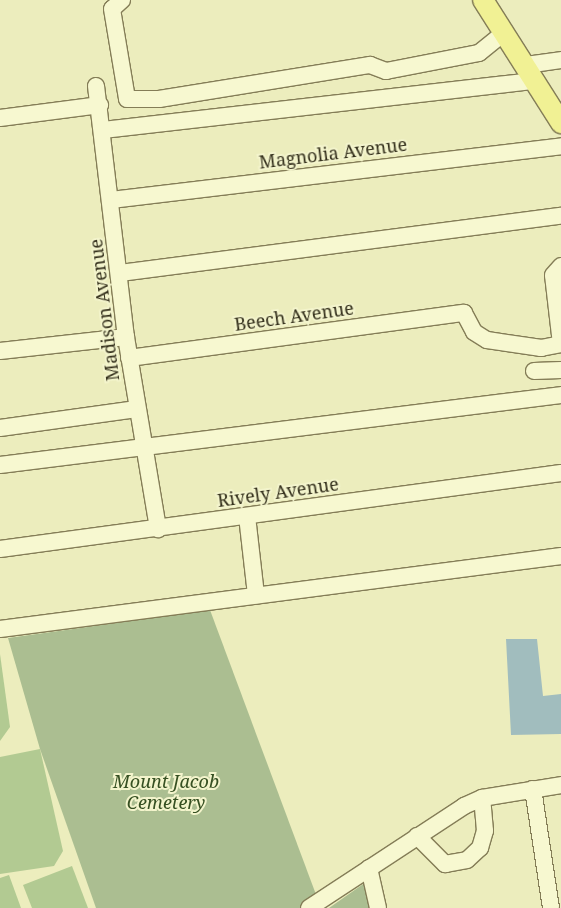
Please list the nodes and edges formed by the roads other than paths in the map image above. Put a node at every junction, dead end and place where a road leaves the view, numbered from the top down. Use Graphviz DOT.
graph roads {
  1 [pos="122,0"];
  2 [pos="483,0"];
  3 [pos="505,32"];
  4 [pos="561,60"];
  5 [pos="531,72"];
  6 [pos="96,86"];
  7 [pos="100,105"];
  8 [pos="0,118"];
  9 [pos="561,123"];
  10 [pos="103,130"];
  11 [pos="561,146"];
  12 [pos="111,200"];
  13 [pos="561,216"];
  14 [pos="561,266"];
  15 [pos="120,273"];
  16 [pos="126,337"];
  17 [pos="0,351"];
  18 [pos="129,358"];
  19 [pos="561,370"];
  20 [pos="534,371"];
  21 [pos="561,395"];
  22 [pos="137,409"];
  23 [pos="0,428"];
  24 [pos="145,447"];
  25 [pos="0,465"];
  26 [pos="561,473"];
  27 [pos="247,516"];
  28 [pos="158,528"];
  29 [pos="0,549"];
  30 [pos="561,556"];
  31 [pos="256,595"];
  32 [pos="0,628"];
  33 [pos="561,785"];
  34 [pos="533,789"];
  35 [pos="482,798"];
  36 [pos="417,836"];
  37 [pos="369,868"];
  38 [pos="309,908"];
  39 [pos="378,908"];
  40 [pos="551,908"];
  1 -- 3 [label="street"];
  2 -- 3 [label="main road"];
  3 -- 5 [label="main road"];
  4 -- 5 [label="street"];
  5 -- 9 [label="main road"];
  5 -- 10 [label="street"];
  6 -- 7 [label="street, Madison Avenue"];
  7 -- 8 [label="street"];
  7 -- 10 [label="street, Madison Avenue"];
  10 -- 12 [label="street, Madison Avenue"];
  11 -- 12 [label="street, Magnolia Avenue"];
  12 -- 15 [label="street, Madison Avenue"];
  13 -- 15 [label="street"];
  14 -- 18 [label="street, Beech Avenue"];
  15 -- 16 [label="street, Madison Avenue"];
  16 -- 17 [label="street"];
  16 -- 18 [label="street, Madison Avenue"];
  18 -- 22 [label="street, Madison Avenue"];
  19 -- 20 [label="street"];
  21 -- 24 [label="street"];
  22 -- 23 [label="street"];
  22 -- 24 [label="street, Madison Avenue"];
  24 -- 25 [label="street"];
  24 -- 28 [label="street, Madison Avenue"];
  26 -- 27 [label="street, Rively Avenue"];
  27 -- 28 [label="street, Rively Avenue"];
  27 -- 31 [label="street"];
  28 -- 29 [label="street, Rively Avenue"];
  30 -- 31 [label="street"];
  31 -- 32 [label="street"];
  33 -- 34 [label="street"];
  34 -- 35 [label="street"];
  34 -- 40 [label="street"];
  35 -- 36 [label="street"];
  35 -- 36 [label="street"];
  36 -- 37 [label="street"];
  37 -- 38 [label="street"];
  37 -- 39 [label="street"];
}
